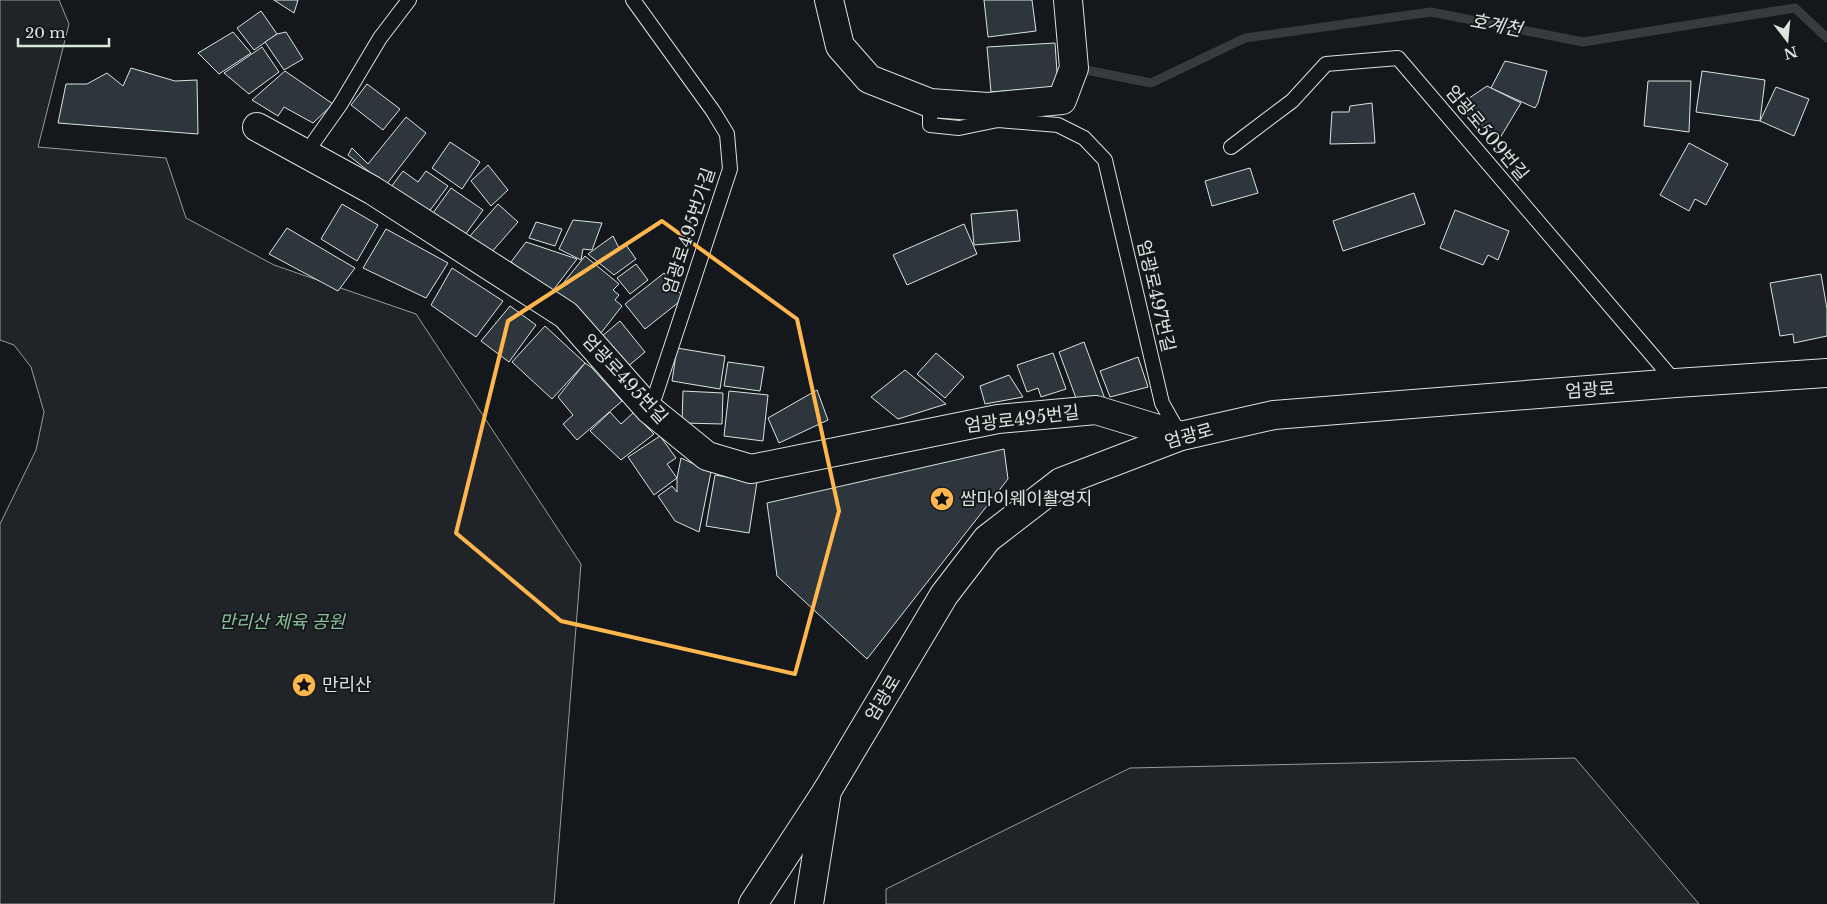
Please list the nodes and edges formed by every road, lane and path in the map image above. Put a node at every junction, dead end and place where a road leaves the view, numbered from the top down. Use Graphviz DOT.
graph roads {
  1 [pos="409,0"];
  2 [pos="633,0"];
  3 [pos="829,0"];
  4 [pos="1068,0"];
  5 [pos="930,103"];
  6 [pos="257,127"];
  7 [pos="1231,147"];
  8 [pos="306,154"];
  9 [pos="1827,373"];
  10 [pos="1676,383"];
  11 [pos="642,402"];
  12 [pos="1181,436"];
  13 [pos="827,791"];
  14 [pos="753,904"];
  15 [pos="809,904"];
  1 -- 8 [label="lane"];
  2 -- 11 [label="lane, 엄광로495번가길"];
  3 -- 5 [label="street"];
  4 -- 5 [label="street"];
  5 -- 12 [label="lane, 엄광로497번길"];
  6 -- 8 [label="street, 엄광로495번길"];
  7 -- 10 [label="lane, 엄광로509번길"];
  8 -- 11 [label="street, 엄광로495번길"];
  9 -- 10 [label="street, 엄광로"];
  10 -- 12 [label="street, 엄광로"];
  11 -- 12 [label="street, 엄광로495번길"];
  12 -- 13 [label="street, 엄광로"];
  13 -- 14 [label="street"];
  13 -- 15 [label="street, 엄광로"];
}
